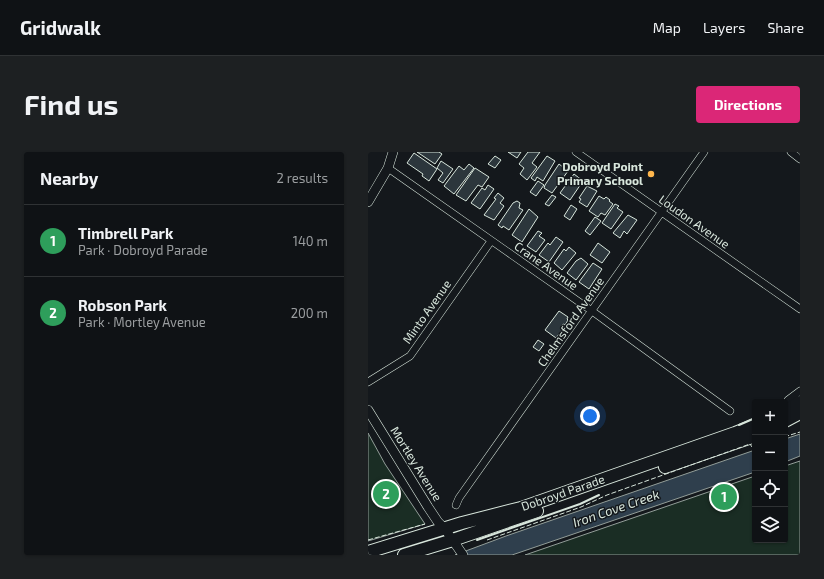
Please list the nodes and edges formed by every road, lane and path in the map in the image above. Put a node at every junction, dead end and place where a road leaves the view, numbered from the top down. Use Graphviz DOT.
graph roads {
  1 [pos="394,152"];
  2 [pos="576,152"];
  3 [pos="704,152"];
  4 [pos="790,152"];
  5 [pos="800,159"];
  6 [pos="388,168"];
  7 [pos="368,202"];
  8 [pos="661,212"];
  9 [pos="491,241"];
  10 [pos="800,309"];
  11 [pos="592,311"];
  12 [pos="368,382"];
  13 [pos="800,391"];
  14 [pos="800,402"];
  15 [pos="788,404"];
  16 [pos="788,405"];
  17 [pos="368,410"];
  18 [pos="730,412"];
  19 [pos="800,413"];
  20 [pos="788,419"];
  21 [pos="752,426"];
  22 [pos="752,437"];
  23 [pos="456,505"];
  24 [pos="445,529"];
  25 [pos="458,548"];
  26 [pos="368,552"];
  27 [pos="404,555"];
  1 -- 6 [label="street"];
  2 -- 8 [label="street, Loudon Avenue"];
  3 -- 8 [label="street, Chelmsford Avenue"];
  4 -- 5 [label="street"];
  6 -- 7 [label="street"];
  6 -- 9 [label="street, Crane Avenue"];
  8 -- 10 [label="street, Loudon Avenue"];
  8 -- 11 [label="street, Chelmsford Avenue"];
  9 -- 11 [label="street, Crane Avenue"];
  9 -- 12 [label="street, Minto Avenue"];
  11 -- 18 [label="street, Crane Avenue"];
  11 -- 23 [label="street, Chelmsford Avenue"];
  13 -- 15 [label="street"];
  14 -- 16 [label="highway"];
  17 -- 24 [label="street, Mortley Avenue"];
  19 -- 20 [label="highway"];
  21 -- 24 [label="highway, Dobroyd Parade"];
  22 -- 25 [label="highway, Dobroyd Parade"];
  24 -- 25 [label="street, Mortley Avenue"];
  24 -- 26 [label="highway, Dobroyd Parade"];
  25 -- 27 [label="highway, Dobroyd Parade"];
}
